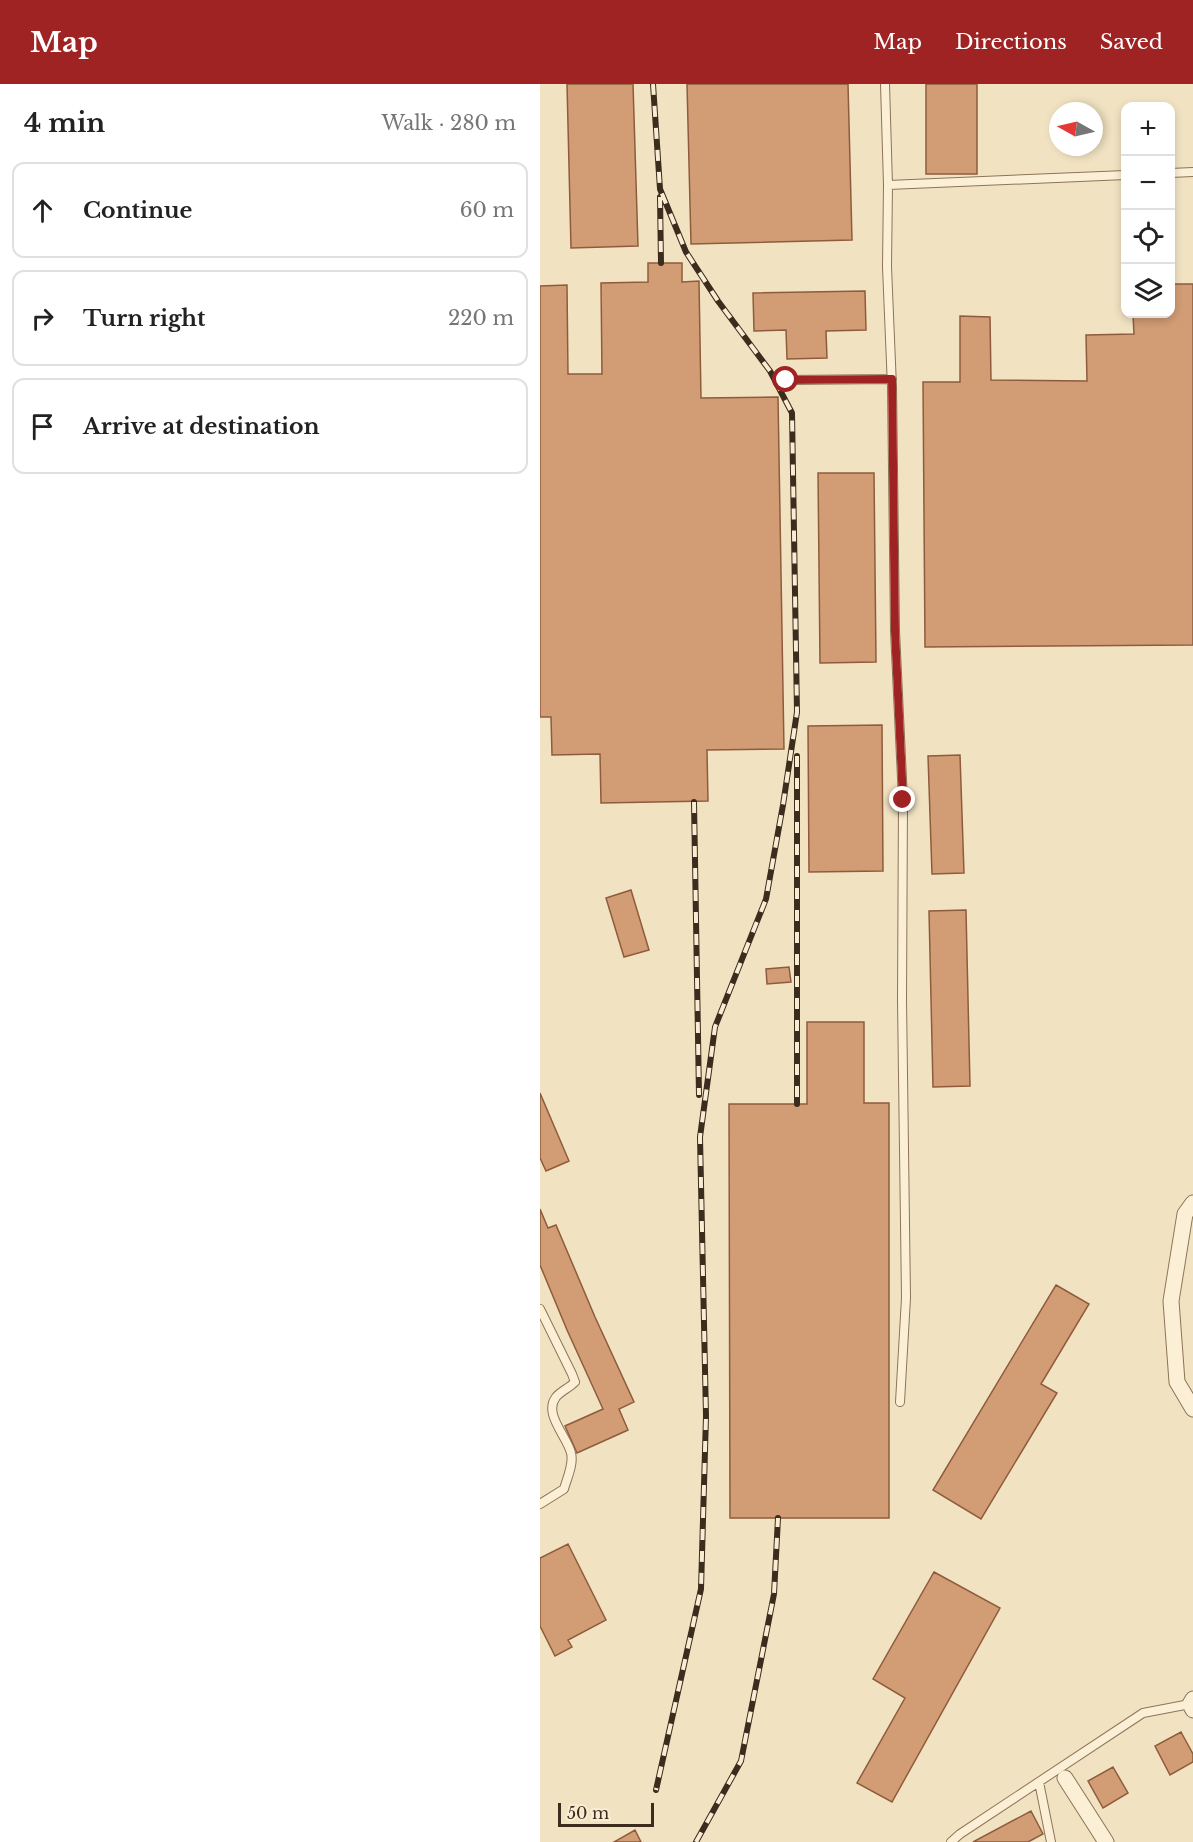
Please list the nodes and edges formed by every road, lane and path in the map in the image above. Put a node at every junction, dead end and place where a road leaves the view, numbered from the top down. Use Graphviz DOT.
graph roads {
  1 [pos="885,84"];
  2 [pos="1193,172"];
  3 [pos="1175,173"];
  4 [pos="1121,175"];
  5 [pos="888,184"];
  6 [pos="892,379"];
  7 [pos="786,380"];
  8 [pos="1193,1203"];
  9 [pos="540,1309"];
  10 [pos="900,1402"];
  11 [pos="1193,1409"];
  12 [pos="540,1504"];
  13 [pos="1192,1704"];
  14 [pos="1065,1778"];
  15 [pos="1039,1782"];
  16 [pos="951,1842"];
  17 [pos="1050,1842"];
  18 [pos="1106,1842"];
  1 -- 5 [label="lane"];
  2 -- 3 [label="lane"];
  4 -- 5 [label="lane"];
  5 -- 6 [label="lane"];
  6 -- 7 [label="lane"];
  6 -- 10 [label="lane"];
  8 -- 11 [label="street"];
  9 -- 12 [label="lane"];
  13 -- 15 [label="lane"];
  14 -- 18 [label="street"];
  15 -- 16 [label="lane"];
  15 -- 17 [label="lane"];
}
